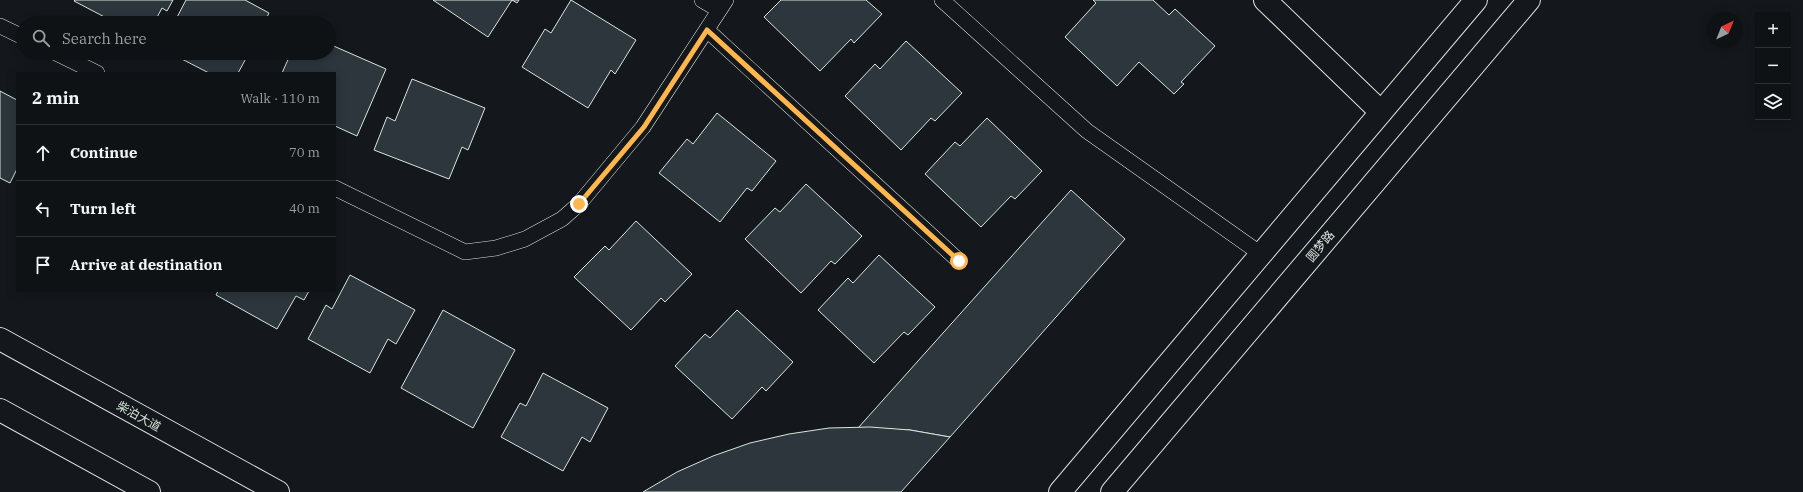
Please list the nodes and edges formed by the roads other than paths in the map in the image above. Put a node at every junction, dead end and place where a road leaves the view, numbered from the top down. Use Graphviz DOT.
graph roads {
  1 [pos="702,0"];
  2 [pos="942,0"];
  3 [pos="1264,0"];
  4 [pos="1476,0"];
  5 [pos="1528,0"];
  6 [pos="723,5"];
  7 [pos="0,26"];
  8 [pos="707,30"];
  9 [pos="16,34"];
  10 [pos="70,60"];
  11 [pos="95,72"];
  12 [pos="1381,112"];
  13 [pos="336,188"];
  14 [pos="1261,254"];
  15 [pos="959,261"];
  16 [pos="0,339"];
  17 [pos="0,410"];
  18 [pos="149,492"];
  19 [pos="278,492"];
  20 [pos="1060,492"];
  21 [pos="1112,492"];
  1 -- 6 [label="lane"];
  2 -- 14 [label="lane"];
  3 -- 12 [label="main road"];
  4 -- 12 [label="main road"];
  5 -- 21 [label="main road, 圆梦路"];
  6 -- 8 [label="lane"];
  7 -- 9 [label="lane"];
  8 -- 13 [label="lane"];
  8 -- 15 [label="lane"];
  10 -- 11 [label="lane"];
  12 -- 14 [label="main road"];
  14 -- 20 [label="main road"];
  16 -- 19 [label="main road, 柴泊大道"];
  17 -- 18 [label="main road"];
}
